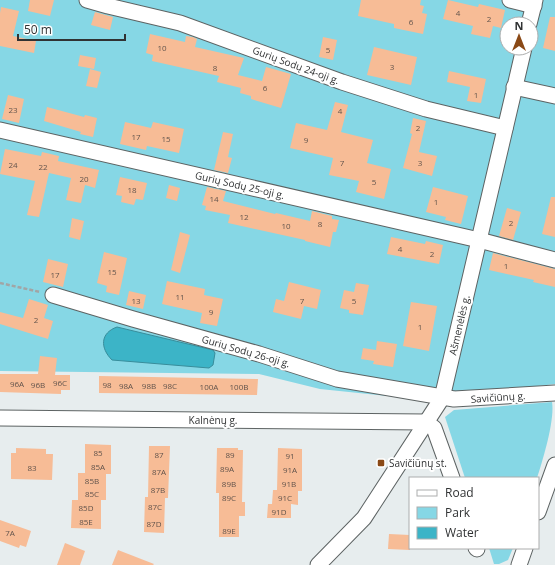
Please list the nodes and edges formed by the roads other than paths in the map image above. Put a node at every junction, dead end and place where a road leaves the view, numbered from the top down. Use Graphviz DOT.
graph roads {
  1 [pos="87,0"];
  2 [pos="510,0"];
  3 [pos="535,3"];
  4 [pos="532,16"];
  5 [pos="522,56"];
  6 [pos="514,87"];
  7 [pos="555,96"];
  8 [pos="505,128"];
  9 [pos="0,130"];
  10 [pos="479,240"];
  11 [pos="555,260"];
  12 [pos="53,295"];
  13 [pos="555,393"];
  14 [pos="442,398"];
  15 [pos="0,418"];
  16 [pos="426,422"];
  17 [pos="555,465"];
  18 [pos="452,477"];
  19 [pos="539,509"];
  20 [pos="525,549"];
  21 [pos="318,565"];
  22 [pos="519,565"];
  1 -- 8 [label="street, Gurių Sodų 24-oji g."];
  2 -- 3 [label="street"];
  3 -- 4 [label="street"];
  5 -- 6 [label="street, Ašmenėlės g."];
  6 -- 7 [label="street"];
  6 -- 8 [label="street, Ašmenėlės g."];
  8 -- 10 [label="street, Ašmenėlės g."];
  9 -- 10 [label="street, Gurių Sodų 25-oji g."];
  10 -- 11 [label="street, Gurių Sodų 25-oji g."];
  10 -- 14 [label="street, Ašmenėlės g."];
  12 -- 14 [label="street, Gurių Sodų 26-oji g."];
  13 -- 14 [label="street, Savičiūnų g."];
  14 -- 16 [label="street, Ašmenėlės g."];
  15 -- 16 [label="street, Kalnėnų g."];
  16 -- 18 [label="street"];
  16 -- 21 [label="street, Ašmenėlės g."];
  17 -- 19 [label="street"];
  20 -- 22 [label="street"];
}
